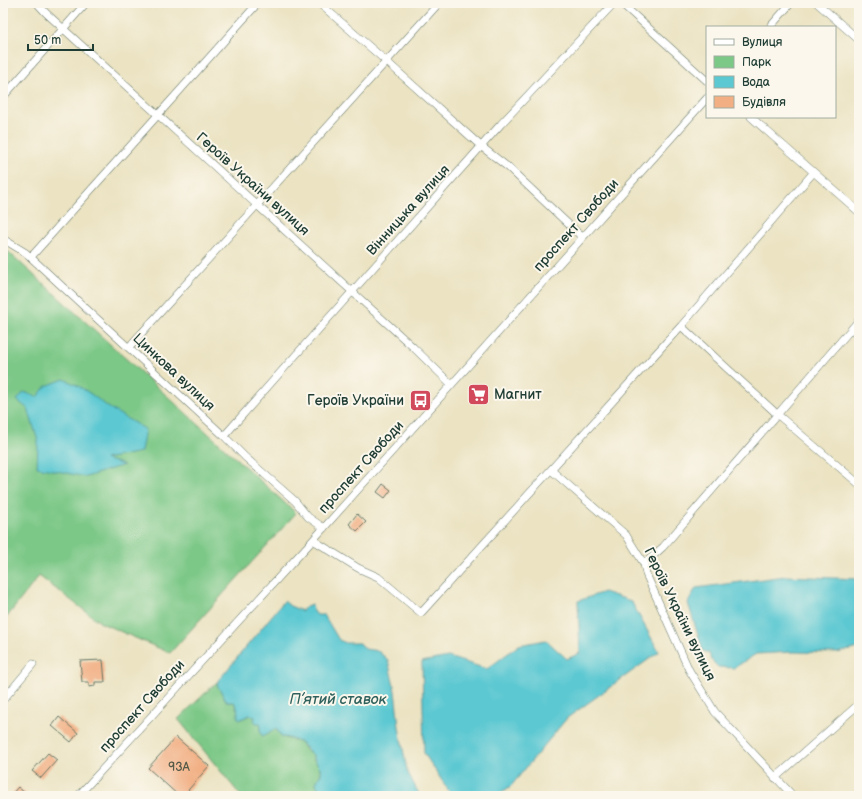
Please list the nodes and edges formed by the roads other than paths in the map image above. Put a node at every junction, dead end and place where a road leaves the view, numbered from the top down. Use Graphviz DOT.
graph roads {
  1 [pos="37,3"];
  2 [pos="86,3"];
  3 [pos="258,3"];
  4 [pos="319,3"];
  5 [pos="439,3"];
  6 [pos="614,3"];
  7 [pos="621,3"];
  8 [pos="791,3"];
  9 [pos="817,3"];
  10 [pos="771,26"];
  11 [pos="63,29"];
  12 [pos="859,40"];
  13 [pos="386,61"];
  14 [pos="706,80"];
  15 [pos="3,97"];
  16 [pos="706,99"];
  17 [pos="158,115"];
  18 [pos="752,118"];
  19 [pos="482,147"];
  20 [pos="813,173"];
  21 [pos="257,205"];
  22 [pos="859,212"];
  23 [pos="582,237"];
  24 [pos="3,239"];
  25 [pos="31,257"];
  26 [pos="352,291"];
  27 [pos="859,320"];
  28 [pos="681,326"];
  29 [pos="129,348"];
  30 [pos="451,384"];
  31 [pos="778,415"];
  32 [pos="224,436"];
  33 [pos="551,470"];
  34 [pos="859,484"];
  35 [pos="324,528"];
  36 [pos="313,540"];
  37 [pos="644,564"];
  38 [pos="33,664"];
  39 [pos="3,700"];
  40 [pos="859,704"];
  41 [pos="775,778"];
  42 [pos="78,796"];
  43 [pos="793,796"];
  1 -- 11 [label="street, Героїв України вулиця"];
  2 -- 11 [label="street"];
  3 -- 17 [label="street"];
  4 -- 13 [label="street"];
  5 -- 13 [label="street"];
  6 -- 19 [label="street, Вінницька вулиця"];
  7 -- 14 [label="street"];
  8 -- 10 [label="street"];
  9 -- 12 [label="street"];
  11 -- 15 [label="street"];
  11 -- 17 [label="street, Героїв України вулиця"];
  13 -- 19 [label="street"];
  13 -- 21 [label="street"];
  16 -- 23 [label="street, проспект Свободи"];
  17 -- 21 [label="street, Героїв України вулиця"];
  17 -- 25 [label="street"];
  18 -- 20 [label="street"];
  19 -- 23 [label="street"];
  19 -- 26 [label="street, Вінницька вулиця"];
  20 -- 22 [label="street"];
  20 -- 28 [label="street"];
  21 -- 26 [label="street, Героїв України вулиця"];
  21 -- 29 [label="street"];
  23 -- 30 [label="street, проспект Свободи"];
  24 -- 25 [label="street, Цинкова вулиця"];
  25 -- 29 [label="street, Цинкова вулиця"];
  26 -- 30 [label="street, Героїв України вулиця"];
  26 -- 32 [label="street, Вінницька вулиця"];
  27 -- 31 [label="street"];
  28 -- 31 [label="street"];
  28 -- 33 [label="street"];
  29 -- 32 [label="street, Цинкова вулиця"];
  30 -- 35 [label="street, проспект Свободи"];
  31 -- 34 [label="street"];
  31 -- 37 [label="street"];
  32 -- 35 [label="street, Цинкова вулиця"];
  33 -- 36 [label="street"];
  33 -- 37 [label="street, Героїв України вулиця"];
  35 -- 36 [label="street, проспект Свободи"];
  36 -- 42 [label="street, проспект Свободи"];
  37 -- 41 [label="street, Героїв України вулиця"];
  38 -- 39 [label="street"];
  40 -- 41 [label="street"];
  41 -- 43 [label="street, Героїв України вулиця"];
}
